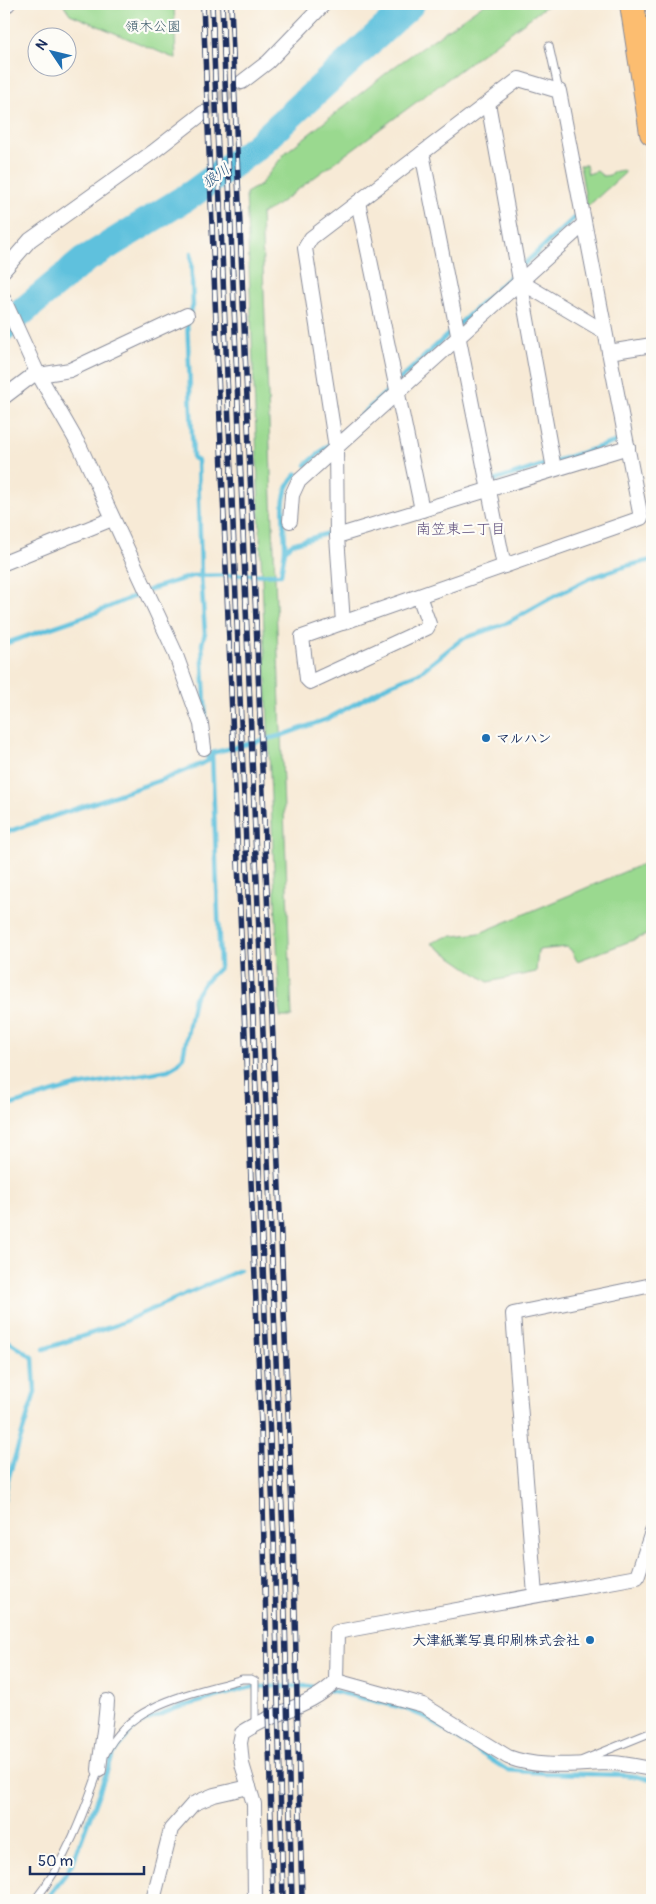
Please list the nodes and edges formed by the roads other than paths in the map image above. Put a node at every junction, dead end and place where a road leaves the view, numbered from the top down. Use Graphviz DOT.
graph roads {
  1 [pos="8,4"];
  2 [pos="324,4"];
  3 [pos="632,4"];
  4 [pos="4,7"];
  5 [pos="549,46"];
  6 [pos="242,82"];
  7 [pos="559,91"];
  8 [pos="488,103"];
  9 [pos="202,113"];
  10 [pos="652,134"];
  11 [pos="422,153"];
  12 [pos="358,202"];
  13 [pos="584,224"];
  14 [pos="4,270"];
  15 [pos="520,282"];
  16 [pos="4,300"];
  17 [pos="187,315"];
  18 [pos="605,332"];
  19 [pos="459,337"];
  20 [pos="652,345"];
  21 [pos="609,352"];
  22 [pos="38,373"];
  23 [pos="398,392"];
  24 [pos="4,397"];
  25 [pos="628,447"];
  26 [pos="336,448"];
  27 [pos="554,469"];
  28 [pos="488,490"];
  29 [pos="422,510"];
  30 [pos="112,519"];
  31 [pos="290,521"];
  32 [pos="337,536"];
  33 [pos="4,563"];
  34 [pos="504,566"];
  35 [pos="420,596"];
  36 [pos="343,622"];
  37 [pos="204,748"];
  38 [pos="652,1285"];
  39 [pos="652,1532"];
  40 [pos="535,1595"];
  41 [pos="331,1686"];
  42 [pos="107,1701"];
  43 [pos="255,1725"];
  44 [pos="652,1732"];
  45 [pos="568,1766"];
  46 [pos="652,1769"];
  47 [pos="99,1770"];
  48 [pos="249,1787"];
  49 [pos="35,1900"];
  50 [pos="153,1900"];
  51 [pos="255,1900"];
  1 -- 4 [label="street"];
  2 -- 6 [label="street"];
  3 -- 10 [label="highway"];
  5 -- 7 [label="lane"];
  7 -- 8 [label="street"];
  7 -- 13 [label="street"];
  8 -- 11 [label="street"];
  8 -- 15 [label="street"];
  9 -- 14 [label="street"];
  11 -- 12 [label="street"];
  11 -- 19 [label="street"];
  12 -- 23 [label="street"];
  12 -- 26 [label="street"];
  13 -- 15 [label="street"];
  13 -- 18 [label="street"];
  15 -- 18 [label="street"];
  15 -- 19 [label="street"];
  15 -- 27 [label="street"];
  16 -- 22 [label="street"];
  17 -- 22 [label="street"];
  18 -- 21 [label="street"];
  19 -- 23 [label="street"];
  19 -- 28 [label="street"];
  20 -- 21 [label="street"];
  21 -- 25 [label="street"];
  22 -- 24 [label="street"];
  22 -- 30 [label="street"];
  23 -- 26 [label="street"];
  23 -- 29 [label="street"];
  25 -- 27 [label="street"];
  25 -- 34 [label="street"];
  26 -- 31 [label="street"];
  26 -- 32 [label="street"];
  27 -- 28 [label="street"];
  28 -- 29 [label="street"];
  28 -- 34 [label="street"];
  29 -- 32 [label="street"];
  30 -- 33 [label="street"];
  30 -- 37 [label="street"];
  32 -- 36 [label="street"];
  34 -- 35 [label="street"];
  35 -- 36 [label="street"];
  35 -- 36 [label="street"];
  38 -- 40 [label="street"];
  39 -- 40 [label="street"];
  40 -- 41 [label="street"];
  41 -- 43 [label="street"];
  41 -- 45 [label="street"];
  42 -- 47 [label="street"];
  43 -- 47 [label="lane"];
  43 -- 48 [label="street"];
  44 -- 45 [label="lane"];
  45 -- 46 [label="street"];
  47 -- 49 [label="lane"];
  48 -- 50 [label="street"];
  48 -- 51 [label="street"];
}
